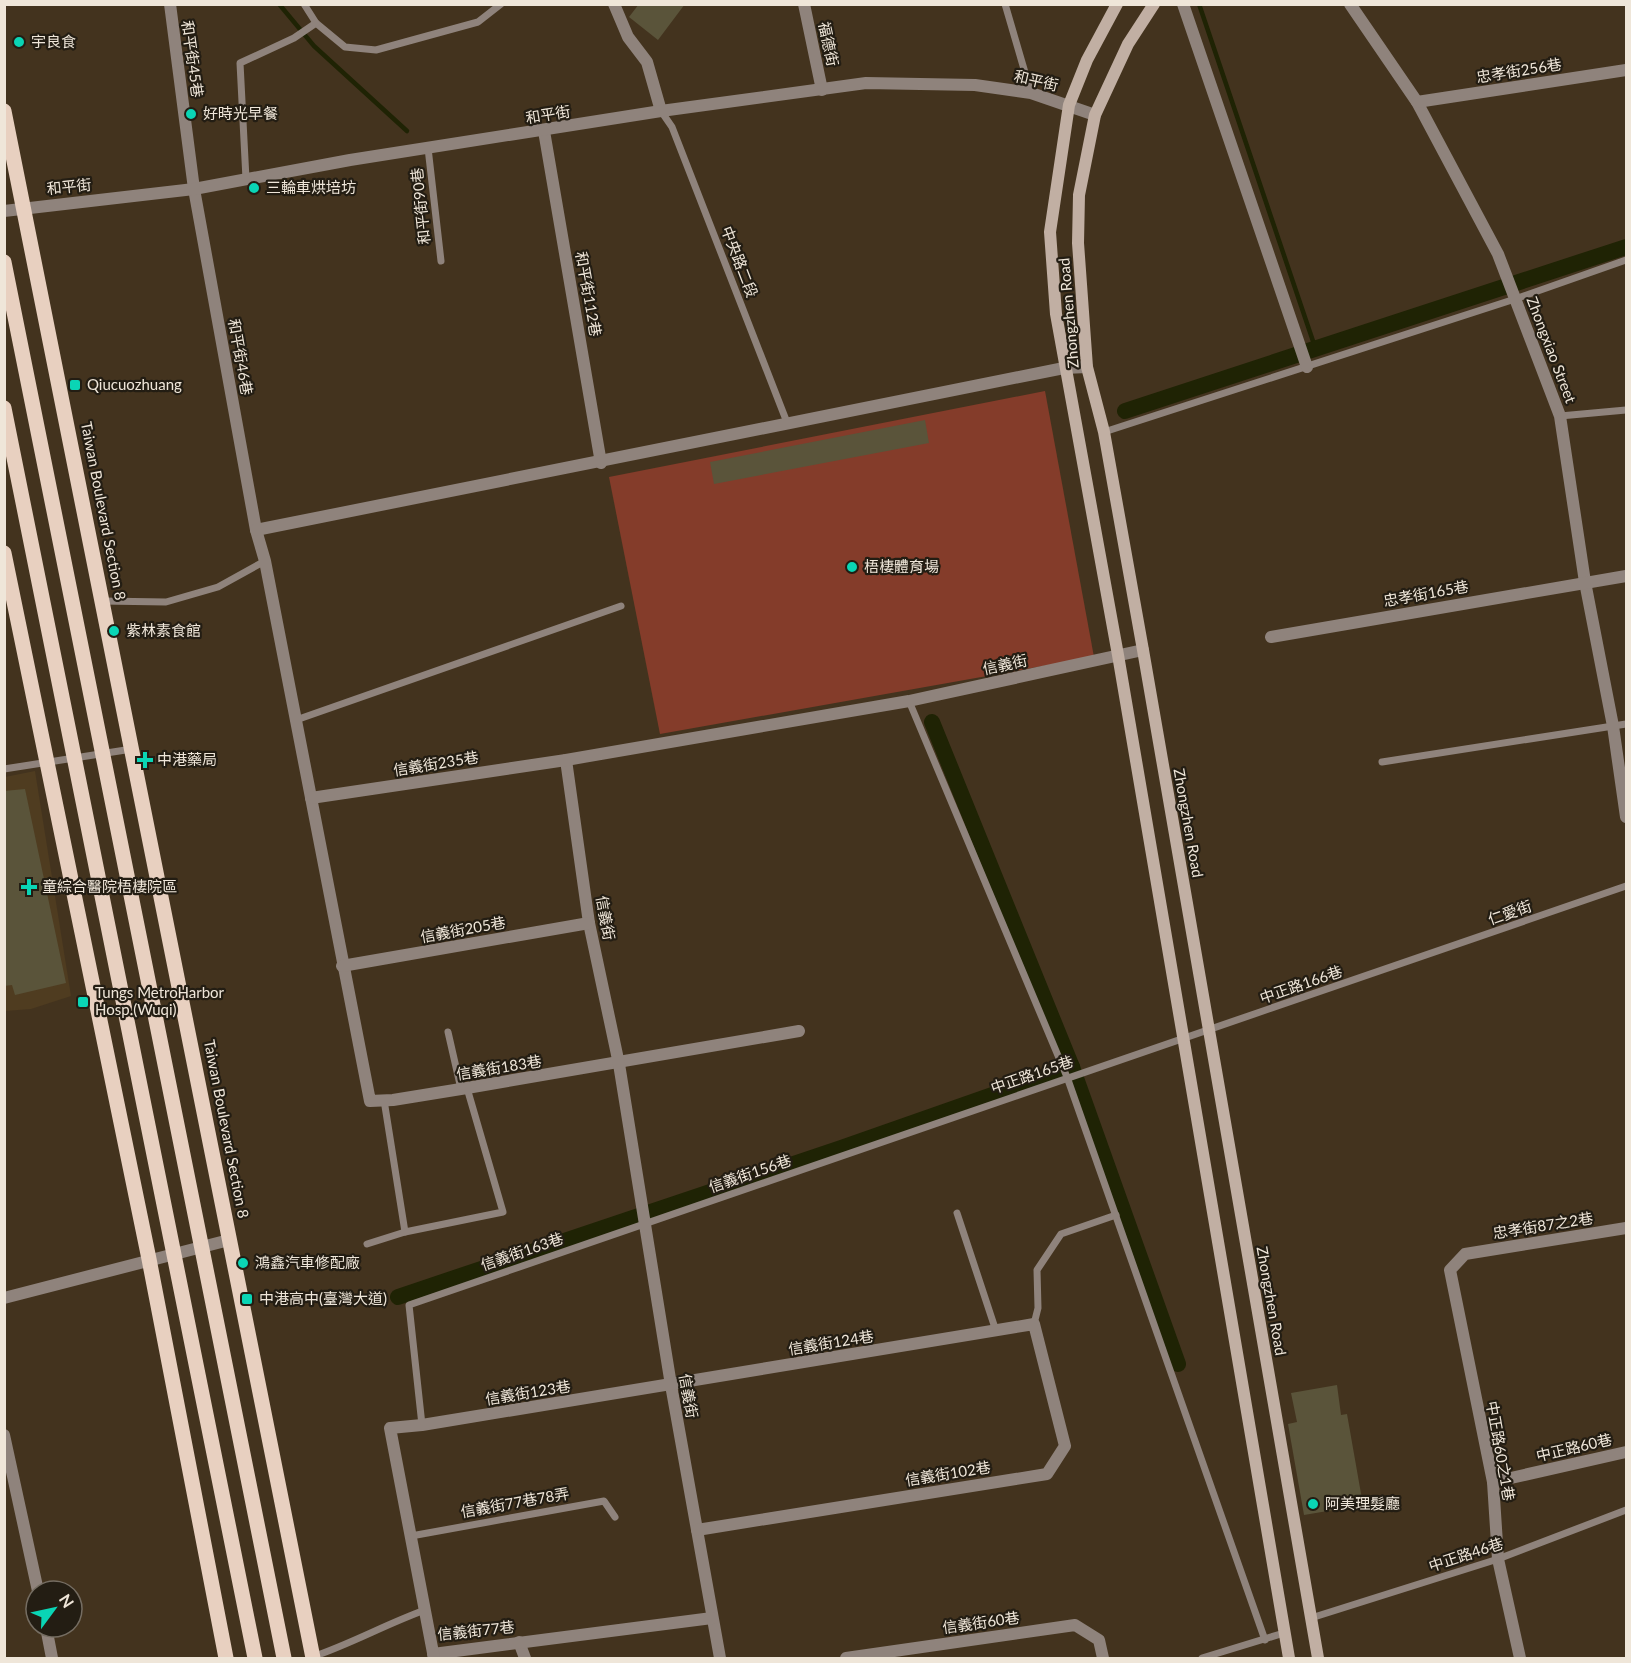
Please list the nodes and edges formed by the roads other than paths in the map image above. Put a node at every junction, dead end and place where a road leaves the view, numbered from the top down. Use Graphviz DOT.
graph roads {
  1 [pos="170,4"];
  2 [pos="303,4"];
  3 [pos="501,4"];
  4 [pos="614,4"];
  5 [pos="804,4"];
  6 [pos="1005,4"];
  7 [pos="1117,4"];
  8 [pos="1154,4"];
  9 [pos="1183,4"];
  10 [pos="1350,4"];
  11 [pos="316,23"];
  12 [pos="1626,70"];
  13 [pos="822,90"];
  14 [pos="1031,93"];
  15 [pos="1417,102"];
  16 [pos="1069,105"];
  17 [pos="4,111"];
  18 [pos="661,111"];
  19 [pos="1095,115"];
  20 [pos="544,131"];
  21 [pos="428,148"];
  22 [pos="246,179"];
  23 [pos="194,189"];
  24 [pos="24,207"];
  25 [pos="4,211"];
  26 [pos="1626,260"];
  27 [pos="441,261"];
  28 [pos="4,262"];
  29 [pos="1515,299"];
  30 [pos="1087,367"];
  31 [pos="1307,367"];
  32 [pos="1064,369"];
  33 [pos="4,408"];
  34 [pos="1626,410"];
  35 [pos="1560,416"];
  36 [pos="788,425"];
  37 [pos="1104,432"];
  38 [pos="601,463"];
  39 [pos="256,530"];
  40 [pos="4,553"];
  41 [pos="265,561"];
  42 [pos="1626,576"];
  43 [pos="1585,582"];
  44 [pos="102,601"];
  45 [pos="621,606"];
  46 [pos="1271,637"];
  47 [pos="1143,651"];
  48 [pos="1118,656"];
  49 [pos="909,701"];
  50 [pos="296,720"];
  51 [pos="1620,725"];
  52 [pos="132,749"];
  53 [pos="104,753"];
  54 [pos="75,758"];
  55 [pos="566,760"];
  56 [pos="47,762"];
  57 [pos="1382,762"];
  58 [pos="4,769"];
  59 [pos="311,798"];
  60 [pos="1626,817"];
  61 [pos="1626,886"];
  62 [pos="590,923"];
  63 [pos="1403,965"];
  64 [pos="342,966"];
  65 [pos="798,1031"];
  66 [pos="1209,1031"];
  67 [pos="448,1032"];
  68 [pos="1184,1040"];
  69 [pos="619,1064"];
  70 [pos="1067,1077"];
  71 [pos="464,1089"];
  72 [pos="384,1100"];
  73 [pos="865,1149"];
  74 [pos="957,1213"];
  75 [pos="1116,1215"];
  76 [pos="644,1224"];
  77 [pos="1626,1228"];
  78 [pos="405,1232"];
  79 [pos="229,1240"];
  80 [pos="367,1244"];
  81 [pos="202,1246"];
  82 [pos="176,1252"];
  83 [pos="1465,1254"];
  84 [pos="149,1259"];
  85 [pos="4,1298"];
  86 [pos="1034,1324"];
  87 [pos="996,1331"];
  88 [pos="671,1385"];
  89 [pos="422,1425"];
  90 [pos="390,1428"];
  91 [pos="4,1435"];
  92 [pos="1626,1452"];
  93 [pos="9,1477"];
  94 [pos="1493,1482"];
  95 [pos="1626,1510"];
  96 [pos="615,1517"];
  97 [pos="697,1530"];
  98 [pos="411,1536"];
  99 [pos="1498,1559"];
  100 [pos="35,1579"];
  101 [pos="425,1610"];
  102 [pos="1311,1617"];
  103 [pos="712,1618"];
  104 [pos="1284,1633"];
  105 [pos="48,1639"];
  106 [pos="1265,1640"];
  107 [pos="519,1642"];
  108 [pos="433,1656"];
  109 [pos="312,1658"];
  110 [pos="52,1659"];
  111 [pos="226,1659"];
  112 [pos="255,1659"];
  113 [pos="284,1659"];
  114 [pos="525,1659"];
  115 [pos="720,1659"];
  116 [pos="846,1659"];
  117 [pos="1103,1659"];
  118 [pos="1202,1659"];
  119 [pos="1289,1659"];
  120 [pos="1318,1659"];
  121 [pos="1520,1659"];
  1 -- 23 [label="street, 和平街45巷"];
  2 -- 11 [label="lane"];
  3 -- 11 [label="lane"];
  4 -- 18 [label="street"];
  5 -- 13 [label="street, 福德街"];
  6 -- 14 [label="lane"];
  7 -- 16 [label="street, Zhongzhen Road"];
  8 -- 19 [label="street, Zhongzhen Road"];
  9 -- 31 [label="street"];
  10 -- 15 [label="street, Zhongxiao Street"];
  11 -- 22 [label="lane"];
  12 -- 15 [label="street, 忠孝街256巷"];
  13 -- 14 [label="street, 和平街"];
  13 -- 18 [label="street, 和平街"];
  14 -- 16 [label="street, 和平街"];
  15 -- 29 [label="street, Zhongxiao Street"];
  16 -- 19 [label="street, 和平街"];
  16 -- 32 [label="street, Zhongzhen Road"];
  17 -- 24 [label="main road, Taiwan Boulevard Section 8"];
  18 -- 20 [label="street, 和平街"];
  18 -- 36 [label="lane, 中央路二段"];
  19 -- 30 [label="street, Zhongzhen Road"];
  20 -- 21 [label="street, 和平街"];
  20 -- 38 [label="street, 和平街112巷"];
  21 -- 22 [label="street, 和平街"];
  21 -- 27 [label="lane, 和平街90巷"];
  22 -- 23 [label="street, 和平街"];
  23 -- 24 [label="street, 和平街"];
  23 -- 39 [label="street, 和平街46巷"];
  24 -- 25 [label="street, 和平街"];
  24 -- 44 [label="main road, Taiwan Boulevard Section 8"];
  26 -- 29 [label="lane"];
  28 -- 53 [label="main road"];
  29 -- 31 [label="lane"];
  29 -- 35 [label="street, Zhongxiao Street"];
  30 -- 32 [label="street"];
  30 -- 37 [label="street, Zhongzhen Road"];
  31 -- 37 [label="lane"];
  32 -- 36 [label="street"];
  32 -- 48 [label="street, Zhongzhen Road"];
  33 -- 54 [label="main road"];
  34 -- 35 [label="lane"];
  35 -- 43 [label="street, Zhongxiao Street"];
  36 -- 38 [label="street"];
  37 -- 47 [label="street, Zhongzhen Road"];
  38 -- 39 [label="street"];
  39 -- 41 [label="street, 和平街46巷"];
  40 -- 56 [label="main road"];
  41 -- 44 [label="lane"];
  41 -- 50 [label="street, 和平街46巷"];
  42 -- 43 [label="street, 忠孝街165巷"];
  43 -- 46 [label="street, 忠孝街165巷"];
  43 -- 51 [label="street, Zhongxiao Street"];
  44 -- 52 [label="main road, Taiwan Boulevard Section 8"];
  45 -- 50 [label="lane"];
  47 -- 48 [label="street, 信義街"];
  47 -- 66 [label="street, Zhongzhen Road"];
  48 -- 49 [label="street, 信義街"];
  48 -- 68 [label="street, Zhongzhen Road"];
  49 -- 55 [label="street, 信義街"];
  49 -- 70 [label="lane"];
  50 -- 59 [label="street, 和平街46巷"];
  51 -- 57 [label="lane"];
  51 -- 60 [label="street, Zhongxiao Street"];
  52 -- 53 [label="lane"];
  52 -- 79 [label="main road, Taiwan Boulevard Section 8"];
  53 -- 54 [label="lane"];
  53 -- 81 [label="main road"];
  54 -- 56 [label="lane"];
  54 -- 82 [label="main road"];
  55 -- 59 [label="street, 信義街235巷"];
  55 -- 62 [label="street, 信義街"];
  56 -- 58 [label="lane"];
  56 -- 84 [label="main road"];
  59 -- 64 [label="street, 和平街46巷"];
  61 -- 63 [label="lane, 仁愛街"];
  62 -- 64 [label="street, 信義街205巷"];
  62 -- 69 [label="street, 信義街"];
  63 -- 66 [label="lane, 中正路166巷"];
  64 -- 72 [label="street"];
  65 -- 69 [label="street, 信義街183巷"];
  66 -- 68 [label="lane, 中正路165巷"];
  66 -- 102 [label="street, Zhongzhen Road"];
  67 -- 71 [label="lane"];
  68 -- 70 [label="lane, 中正路165巷"];
  68 -- 104 [label="street, Zhongzhen Road"];
  69 -- 71 [label="street, 信義街183巷"];
  69 -- 76 [label="street, 信義街"];
  70 -- 73 [label="lane, 中正路165巷"];
  70 -- 75 [label="lane"];
  71 -- 72 [label="street, 信義街183巷"];
  71 -- 78 [label="lane"];
  72 -- 78 [label="lane"];
  73 -- 76 [label="lane, 信義街156巷"];
  74 -- 87 [label="lane"];
  75 -- 86 [label="lane"];
  75 -- 106 [label="lane"];
  76 -- 88 [label="street, 信義街"];
  76 -- 89 [label="lane, 信義街163巷"];
  77 -- 83 [label="street, 忠孝街87之2巷"];
  78 -- 80 [label="lane"];
  79 -- 81 [label="street"];
  79 -- 109 [label="main road, Taiwan Boulevard Section 8"];
  81 -- 82 [label="street"];
  81 -- 113 [label="main road"];
  82 -- 84 [label="street"];
  82 -- 112 [label="main road"];
  83 -- 94 [label="street, 中正路60之1巷"];
  84 -- 85 [label="street"];
  84 -- 111 [label="main road"];
  86 -- 87 [label="street, 信義街124巷"];
  86 -- 97 [label="street, 信義街102巷"];
  87 -- 88 [label="street, 信義街124巷"];
  88 -- 89 [label="street, 信義街123巷"];
  88 -- 97 [label="street, 信義街"];
  89 -- 90 [label="street, 信義街123巷"];
  90 -- 98 [label="street, 信義街77巷"];
  91 -- 93 [label="street"];
  92 -- 94 [label="street, 中正路60巷"];
  93 -- 100 [label="street"];
  94 -- 99 [label="street, 中正路60之1巷"];
  95 -- 99 [label="lane, 中正路46巷"];
  96 -- 98 [label="lane, 信義街77巷78弄"];
  97 -- 103 [label="street, 信義街"];
  98 -- 101 [label="street, 信義街77巷"];
  99 -- 102 [label="lane, 中正路46巷"];
  99 -- 121 [label="street, 中正路60之1巷"];
  101 -- 108 [label="street, 信義街77巷"];
  101 -- 109 [label="lane"];
  102 -- 120 [label="street, Zhongzhen Road"];
  103 -- 107 [label="street, 信義街77巷"];
  103 -- 115 [label="street, 信義街"];
  104 -- 106 [label="lane"];
  104 -- 119 [label="street, Zhongzhen Road"];
  105 -- 110 [label="street"];
  106 -- 118 [label="lane"];
  107 -- 108 [label="street, 信義街77巷"];
  107 -- 114 [label="street"];
  116 -- 117 [label="street, 信義街60巷"];
}
